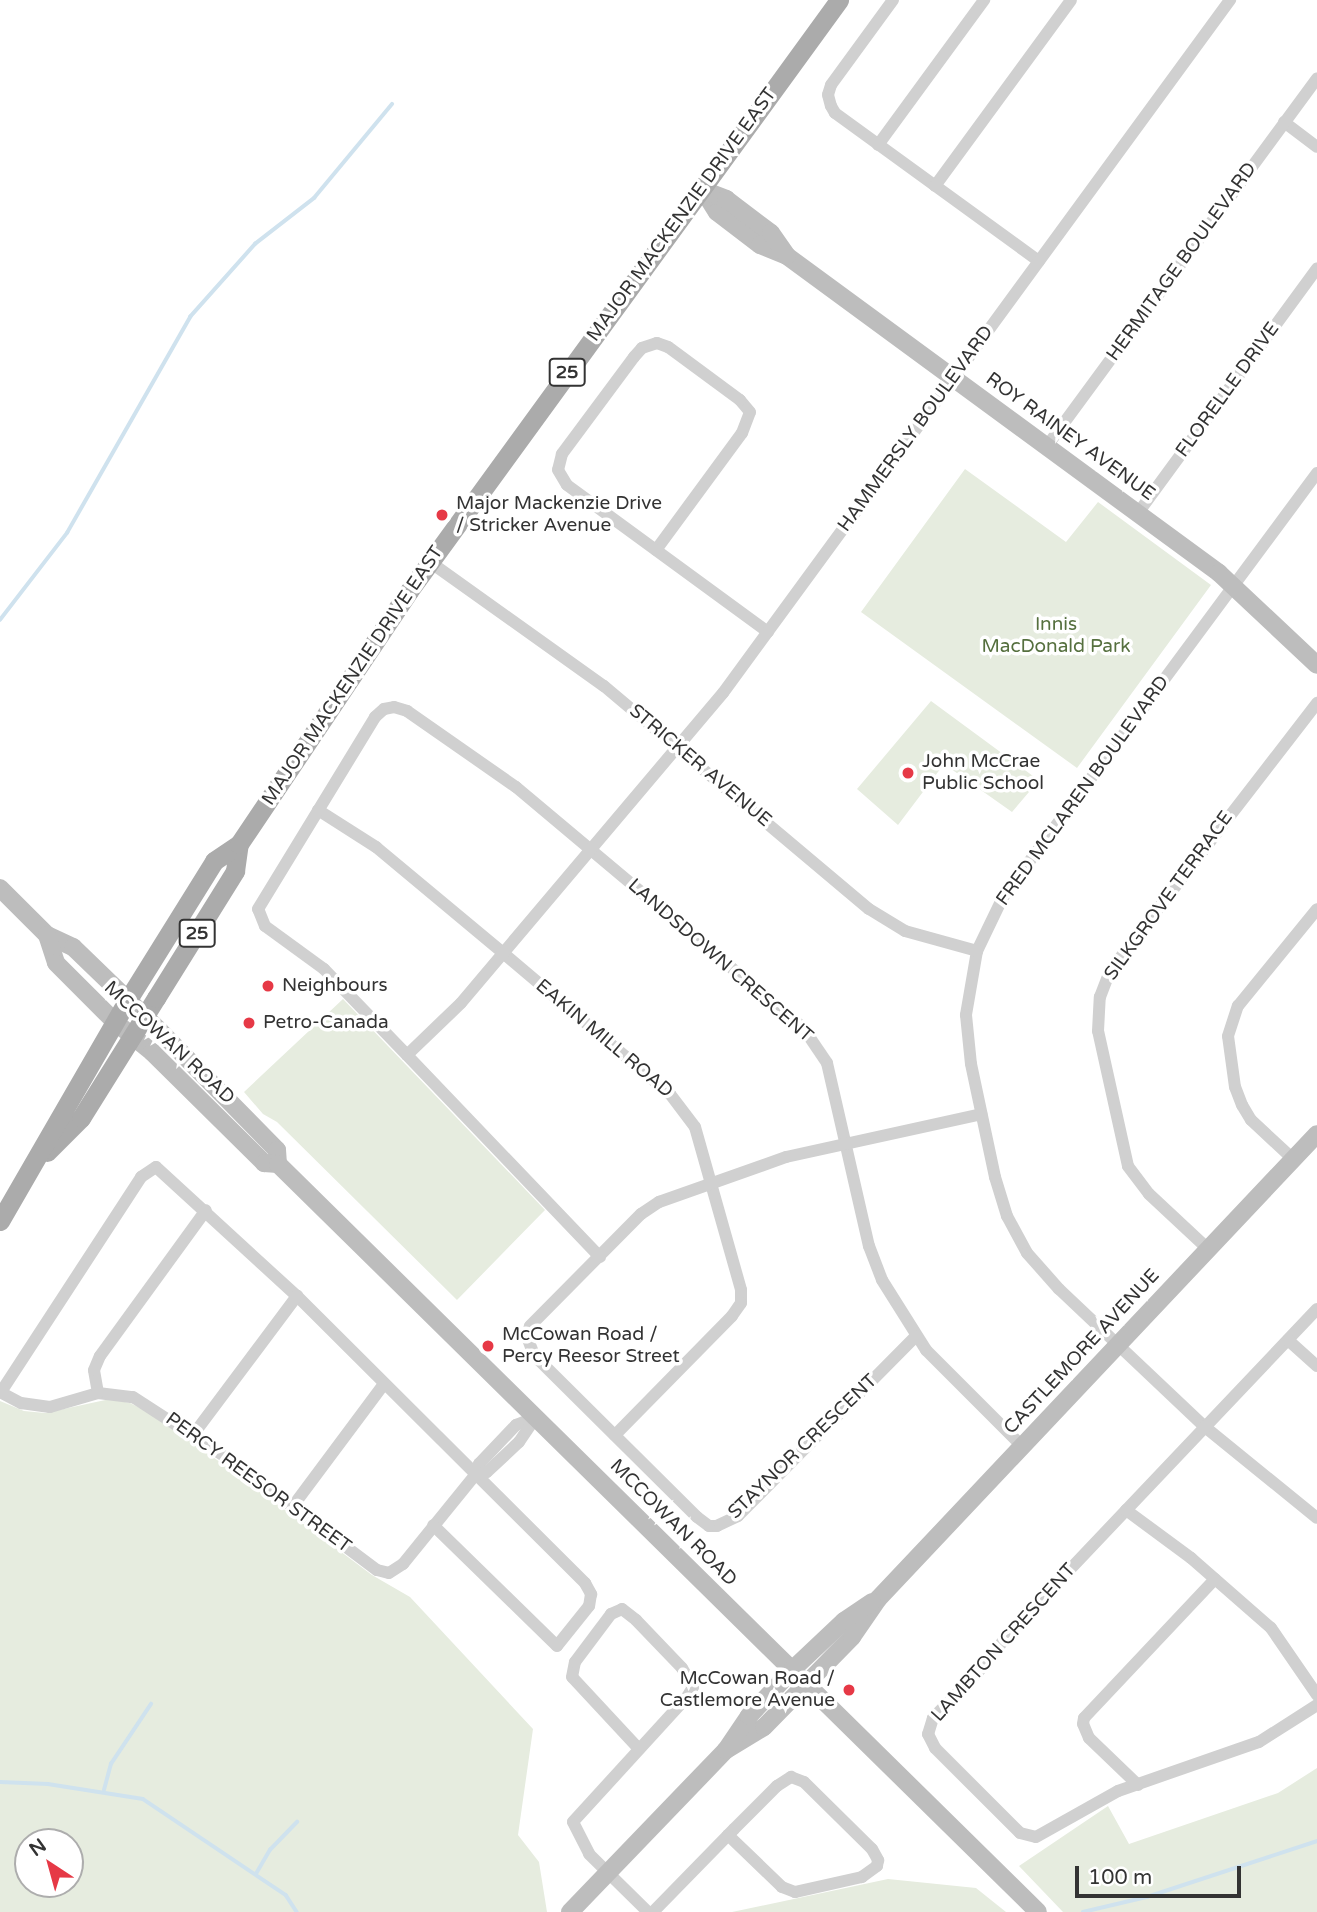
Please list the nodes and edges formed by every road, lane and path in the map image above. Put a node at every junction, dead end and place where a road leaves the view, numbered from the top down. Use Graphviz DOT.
graph roads {
  1 [pos="839,0"];
  2 [pos="893,0"];
  3 [pos="984,0"];
  4 [pos="1071,0"];
  5 [pos="1230,0"];
  6 [pos="1317,78"];
  7 [pos="1284,122"];
  8 [pos="878,145"];
  9 [pos="1317,148"];
  10 [pos="935,186"];
  11 [pos="703,190"];
  12 [pos="1039,261"];
  13 [pos="1317,268"];
  14 [pos="953,378"];
  15 [pos="1048,446"];
  16 [pos="1316,477"];
  17 [pos="1138,513"];
  18 [pos="656,550"];
  19 [pos="430,562"];
  20 [pos="1234,586"];
  21 [pos="768,632"];
  22 [pos="1317,665"];
  23 [pos="1317,703"];
  24 [pos="677,747"];
  25 [pos="318,810"];
  26 [pos="239,844"];
  27 [pos="591,850"];
  28 [pos="0,888"];
  29 [pos="1317,909"];
  30 [pos="47,935"];
  31 [pos="977,951"];
  32 [pos="503,953"];
  33 [pos="127,1001"];
  34 [pos="144,1017"];
  35 [pos="116,1022"];
  36 [pos="131,1037"];
  37 [pos="407,1055"];
  38 [pos="981,1114"];
  39 [pos="1317,1134"];
  40 [pos="846,1143"];
  41 [pos="1293,1159"];
  42 [pos="36,1162"];
  43 [pos="278,1164"];
  44 [pos="711,1183"];
  45 [pos="206,1210"];
  46 [pos="0,1221"];
  47 [pos="1208,1249"];
  48 [pos="600,1257"];
  49 [pos="297,1296"];
  50 [pos="1317,1309"];
  51 [pos="916,1336"];
  52 [pos="1288,1340"];
  53 [pos="1118,1345"];
  54 [pos="1317,1366"];
  55 [pos="384,1384"];
  56 [pos="0,1392"];
  57 [pos="98,1393"];
  58 [pos="536,1417"];
  59 [pos="1205,1427"];
  60 [pos="193,1435"];
  61 [pos="615,1435"];
  62 [pos="1022,1446"];
  63 [pos="475,1475"];
  64 [pos="293,1506"];
  65 [pos="1126,1510"];
  66 [pos="1317,1518"];
  67 [pos="433,1525"];
  68 [pos="1215,1579"];
  69 [pos="878,1599"];
  70 [pos="792,1670"];
  71 [pos="807,1683"];
  72 [pos="1317,1695"];
  73 [pos="1317,1705"];
  74 [pos="639,1749"];
  75 [pos="726,1750"];
  76 [pos="1138,1785"];
  77 [pos="728,1835"];
  78 [pos="608,1873"];
  79 [pos="570,1912"];
  80 [pos="648,1912"];
  81 [pos="653,1912"];
  82 [pos="1038,1912"];
  1 -- 11 [label="main road, MAJOR MACKENZIE DRIVE EAST / 25"];
  2 -- 8 [label="street"];
  3 -- 8 [label="street"];
  4 -- 10 [label="street"];
  5 -- 12 [label="street, HAMMERSLY BOULEVARD"];
  6 -- 7 [label="street, HERMITAGE BOULEVARD"];
  7 -- 9 [label="street"];
  7 -- 15 [label="street, HERMITAGE BOULEVARD"];
  8 -- 10 [label="street"];
  10 -- 12 [label="street"];
  11 -- 14 [label="street, ROY RAINEY AVENUE"];
  11 -- 19 [label="main road, MAJOR MACKENZIE DRIVE EAST / 25"];
  12 -- 14 [label="street, HAMMERSLY BOULEVARD"];
  13 -- 17 [label="street, FLORELLE DRIVE"];
  14 -- 15 [label="street, ROY RAINEY AVENUE"];
  14 -- 21 [label="street, HAMMERSLY BOULEVARD"];
  15 -- 17 [label="street, ROY RAINEY AVENUE"];
  16 -- 20 [label="street, FRED MCLAREN BOULEVARD"];
  17 -- 20 [label="street, ROY RAINEY AVENUE"];
  18 -- 18 [label="street"];
  18 -- 21 [label="street"];
  19 -- 24 [label="street, STRICKER AVENUE"];
  19 -- 26 [label="main road, MAJOR MACKENZIE DRIVE EAST / 25"];
  20 -- 22 [label="street, ROY RAINEY AVENUE"];
  20 -- 31 [label="street, FRED MCLAREN BOULEVARD"];
  21 -- 24 [label="street, HAMMERSLY BOULEVARD"];
  23 -- 47 [label="street, SILKGROVE TERRACE"];
  24 -- 27 [label="street, HAMMERSLY BOULEVARD"];
  24 -- 31 [label="street, STRICKER AVENUE"];
  25 -- 27 [label="street, LANDSDOWN CRESCENT"];
  25 -- 32 [label="street, EAKIN MILL ROAD"];
  25 -- 37 [label="street, LANDSDOWN CRESCENT"];
  26 -- 33 [label="main road, MAJOR MACKENZIE DRIVE EAST / 25"];
  26 -- 34 [label="main road, MAJOR MACKENZIE DRIVE EAST / 25"];
  27 -- 32 [label="street"];
  27 -- 40 [label="street, LANDSDOWN CRESCENT"];
  28 -- 30 [label="street, MCCOWAN ROAD"];
  29 -- 41 [label="street"];
  30 -- 33 [label="street, MCCOWAN ROAD"];
  30 -- 35 [label="street, MCCOWAN ROAD"];
  31 -- 38 [label="street, FRED MCLAREN BOULEVARD"];
  32 -- 37 [label="street"];
  32 -- 44 [label="street, EAKIN MILL ROAD"];
  33 -- 34 [label="street, MCCOWAN ROAD"];
  33 -- 35 [label="main road, MAJOR MACKENZIE DRIVE EAST / 25"];
  34 -- 36 [label="main road, MAJOR MACKENZIE DRIVE EAST / 25"];
  34 -- 43 [label="street, MCCOWAN ROAD"];
  35 -- 36 [label="street, MCCOWAN ROAD"];
  35 -- 42 [label="main road, MAJOR MACKENZIE DRIVE EAST / 25"];
  36 -- 42 [label="main road, MAJOR MACKENZIE DRIVE EAST / 25"];
  36 -- 43 [label="street, MCCOWAN ROAD"];
  37 -- 48 [label="street, LANDSDOWN CRESCENT"];
  38 -- 40 [label="street, STAYNOR CRESCENT"];
  38 -- 53 [label="street, FRED MCLAREN BOULEVARD"];
  39 -- 41 [label="street, CASTLEMORE AVENUE"];
  40 -- 44 [label="street, STAYNOR CRESCENT"];
  40 -- 51 [label="street, LANDSDOWN CRESCENT"];
  41 -- 47 [label="street, CASTLEMORE AVENUE"];
  42 -- 46 [label="main road, MAJOR MACKENZIE DRIVE EAST / 25"];
  43 -- 58 [label="street, MCCOWAN ROAD"];
  44 -- 48 [label="street, STAYNOR CRESCENT"];
  44 -- 61 [label="street, EAKIN MILL ROAD"];
  45 -- 49 [label="street"];
  45 -- 56 [label="street"];
  45 -- 57 [label="street"];
  47 -- 53 [label="street, CASTLEMORE AVENUE"];
  48 -- 61 [label="street, STAYNOR CRESCENT"];
  49 -- 55 [label="street"];
  49 -- 60 [label="street"];
  50 -- 52 [label="street, LAMBTON CRESCENT"];
  51 -- 61 [label="street, STAYNOR CRESCENT"];
  51 -- 62 [label="street, LANDSDOWN CRESCENT"];
  52 -- 54 [label="street"];
  52 -- 59 [label="street, LAMBTON CRESCENT"];
  53 -- 59 [label="street, FRED MCLAREN BOULEVARD"];
  53 -- 62 [label="street, CASTLEMORE AVENUE"];
  55 -- 63 [label="street"];
  55 -- 64 [label="street"];
  56 -- 57 [label="street, PERCY REESOR STREET"];
  57 -- 60 [label="street, PERCY REESOR STREET"];
  58 -- 63 [label="street, PERCY REESOR STREET"];
  58 -- 70 [label="street, MCCOWAN ROAD"];
  59 -- 65 [label="street, LAMBTON CRESCENT"];
  59 -- 66 [label="street, FRED MCLAREN BOULEVARD"];
  60 -- 64 [label="street, PERCY REESOR STREET"];
  62 -- 69 [label="street, CASTLEMORE AVENUE"];
  63 -- 67 [label="street, PERCY REESOR STREET"];
  63 -- 67 [label="street"];
  64 -- 67 [label="street, PERCY REESOR STREET"];
  65 -- 68 [label="street"];
  65 -- 76 [label="street, LAMBTON CRESCENT"];
  68 -- 72 [label="street"];
  68 -- 76 [label="street"];
  69 -- 70 [label="street, CASTLEMORE AVENUE"];
  69 -- 71 [label="street, CASTLEMORE AVENUE"];
  70 -- 71 [label="street, MCCOWAN ROAD"];
  70 -- 75 [label="street, CASTLEMORE AVENUE"];
  71 -- 75 [label="street, CASTLEMORE AVENUE"];
  71 -- 82 [label="street, MCCOWAN ROAD"];
  73 -- 76 [label="street, LAMBTON CRESCENT"];
  74 -- 74 [label="street"];
  74 -- 78 [label="street"];
  75 -- 78 [label="street, CASTLEMORE AVENUE"];
  77 -- 77 [label="street"];
  77 -- 81 [label="street"];
  78 -- 79 [label="street, CASTLEMORE AVENUE"];
  78 -- 80 [label="street"];
}
